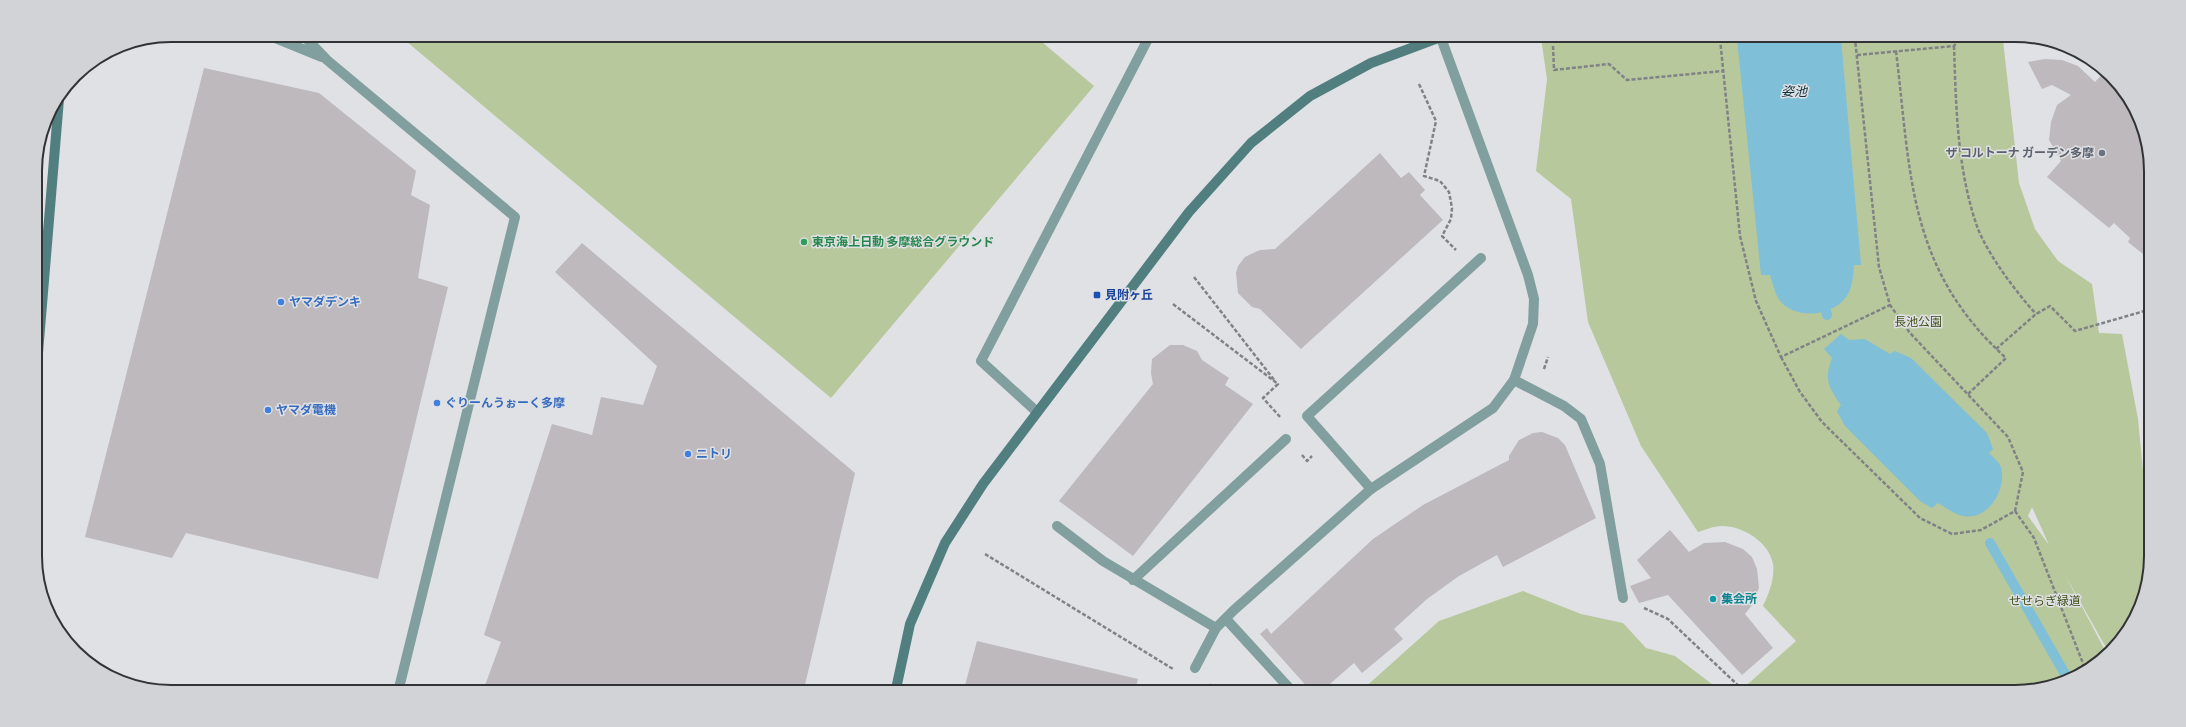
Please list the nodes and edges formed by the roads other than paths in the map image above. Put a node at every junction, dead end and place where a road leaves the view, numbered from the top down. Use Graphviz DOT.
graph roads {
  1 [pos="285,42"];
  2 [pos="310,42"];
  3 [pos="1146,42"];
  4 [pos="1428,42"];
  5 [pos="1441,42"];
  6 [pos="328,60"];
  7 [pos="58,107"];
  8 [pos="1481,258"];
  9 [pos="42,304"];
  10 [pos="1514,380"];
  11 [pos="1037,412"];
  12 [pos="1286,439"];
  13 [pos="1371,490"];
  14 [pos="1057,526"];
  15 [pos="1133,580"];
  16 [pos="1623,598"];
  17 [pos="1226,618"];
  18 [pos="1216,628"];
  19 [pos="1195,668"];
  20 [pos="400,685"];
  21 [pos="897,685"];
  22 [pos="1286,685"];
  1 -- 6 [label="lane"];
  2 -- 6 [label="lane"];
  3 -- 11 [label="lane"];
  4 -- 11 [label="street"];
  5 -- 10 [label="lane"];
  6 -- 20 [label="lane"];
  7 -- 9 [label="street"];
  8 -- 13 [label="lane"];
  10 -- 13 [label="lane"];
  10 -- 16 [label="lane"];
  11 -- 21 [label="street"];
  12 -- 15 [label="lane"];
  13 -- 17 [label="lane"];
  14 -- 15 [label="lane"];
  15 -- 18 [label="lane"];
  17 -- 18 [label="lane"];
  17 -- 22 [label="lane"];
  18 -- 19 [label="lane"];
}
